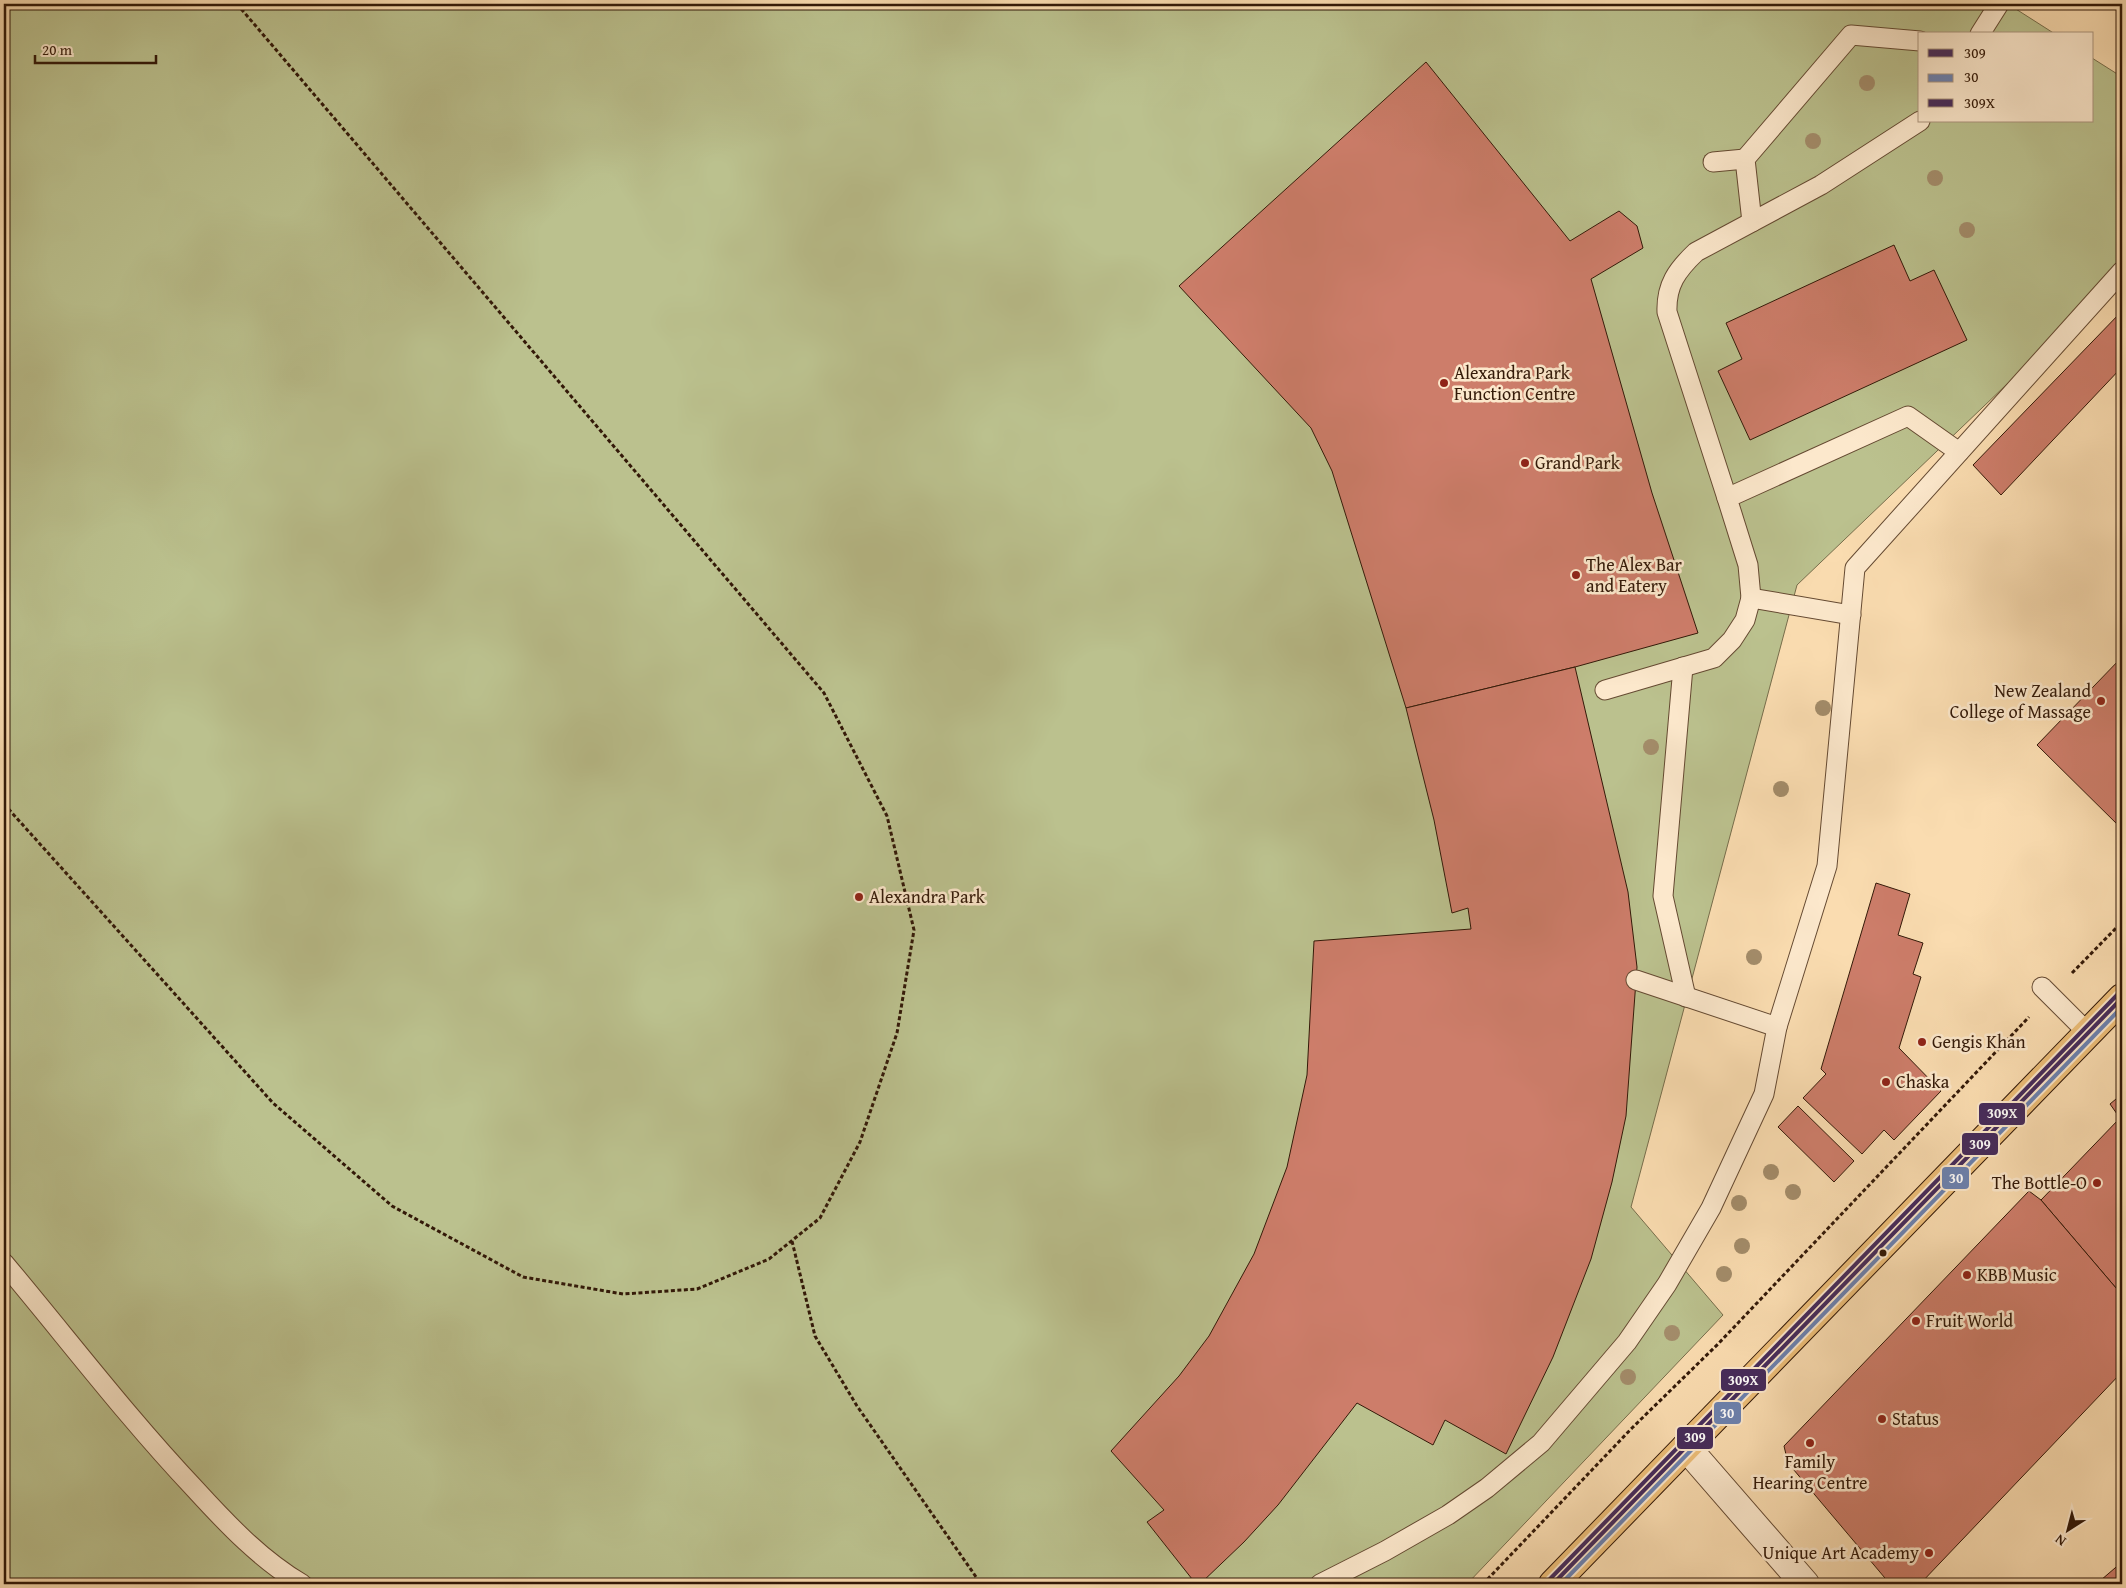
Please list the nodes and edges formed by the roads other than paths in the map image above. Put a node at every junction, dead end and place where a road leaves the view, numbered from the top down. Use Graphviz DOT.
graph roads {
  1 [pos="1999,4"];
  2 [pos="1981,32"];
  3 [pos="1918,41"];
  4 [pos="1918,122"];
  5 [pos="1745,159"];
  6 [pos="1713,162"];
  7 [pos="1752,222"];
  8 [pos="2122,271"];
  9 [pos="1959,452"];
  10 [pos="1727,498"];
  11 [pos="1751,598"];
  12 [pos="1851,615"];
  13 [pos="1683,667"];
  14 [pos="1605,690"];
  15 [pos="1636,980"];
  16 [pos="2047,991"];
  17 [pos="1686,997"];
  18 [pos="2122,998"];
  19 [pos="1777,1027"];
  20 [pos="2088,1033"];
  21 [pos="4,1262"];
  22 [pos="1686,1447"];
  23 [pos="302,1584"];
  24 [pos="1320,1584"];
  25 [pos="1553,1584"];
  26 [pos="1805,1584"];
  1 -- 2 [label="lane"];
  3 -- 5 [label="lane"];
  4 -- 7 [label="lane"];
  5 -- 6 [label="lane"];
  5 -- 7 [label="lane"];
  7 -- 10 [label="lane"];
  8 -- 9 [label="lane"];
  9 -- 10 [label="lane"];
  9 -- 12 [label="lane"];
  10 -- 11 [label="lane"];
  11 -- 12 [label="lane"];
  11 -- 13 [label="lane"];
  12 -- 19 [label="lane"];
  13 -- 14 [label="lane"];
  13 -- 17 [label="lane"];
  15 -- 17 [label="lane"];
  16 -- 20 [label="lane"];
  17 -- 19 [label="lane"];
  18 -- 20 [label="main road"];
  19 -- 24 [label="lane"];
  20 -- 22 [label="main road"];
  21 -- 23 [label="lane"];
  22 -- 25 [label="main road"];
  22 -- 26 [label="street"];
}
